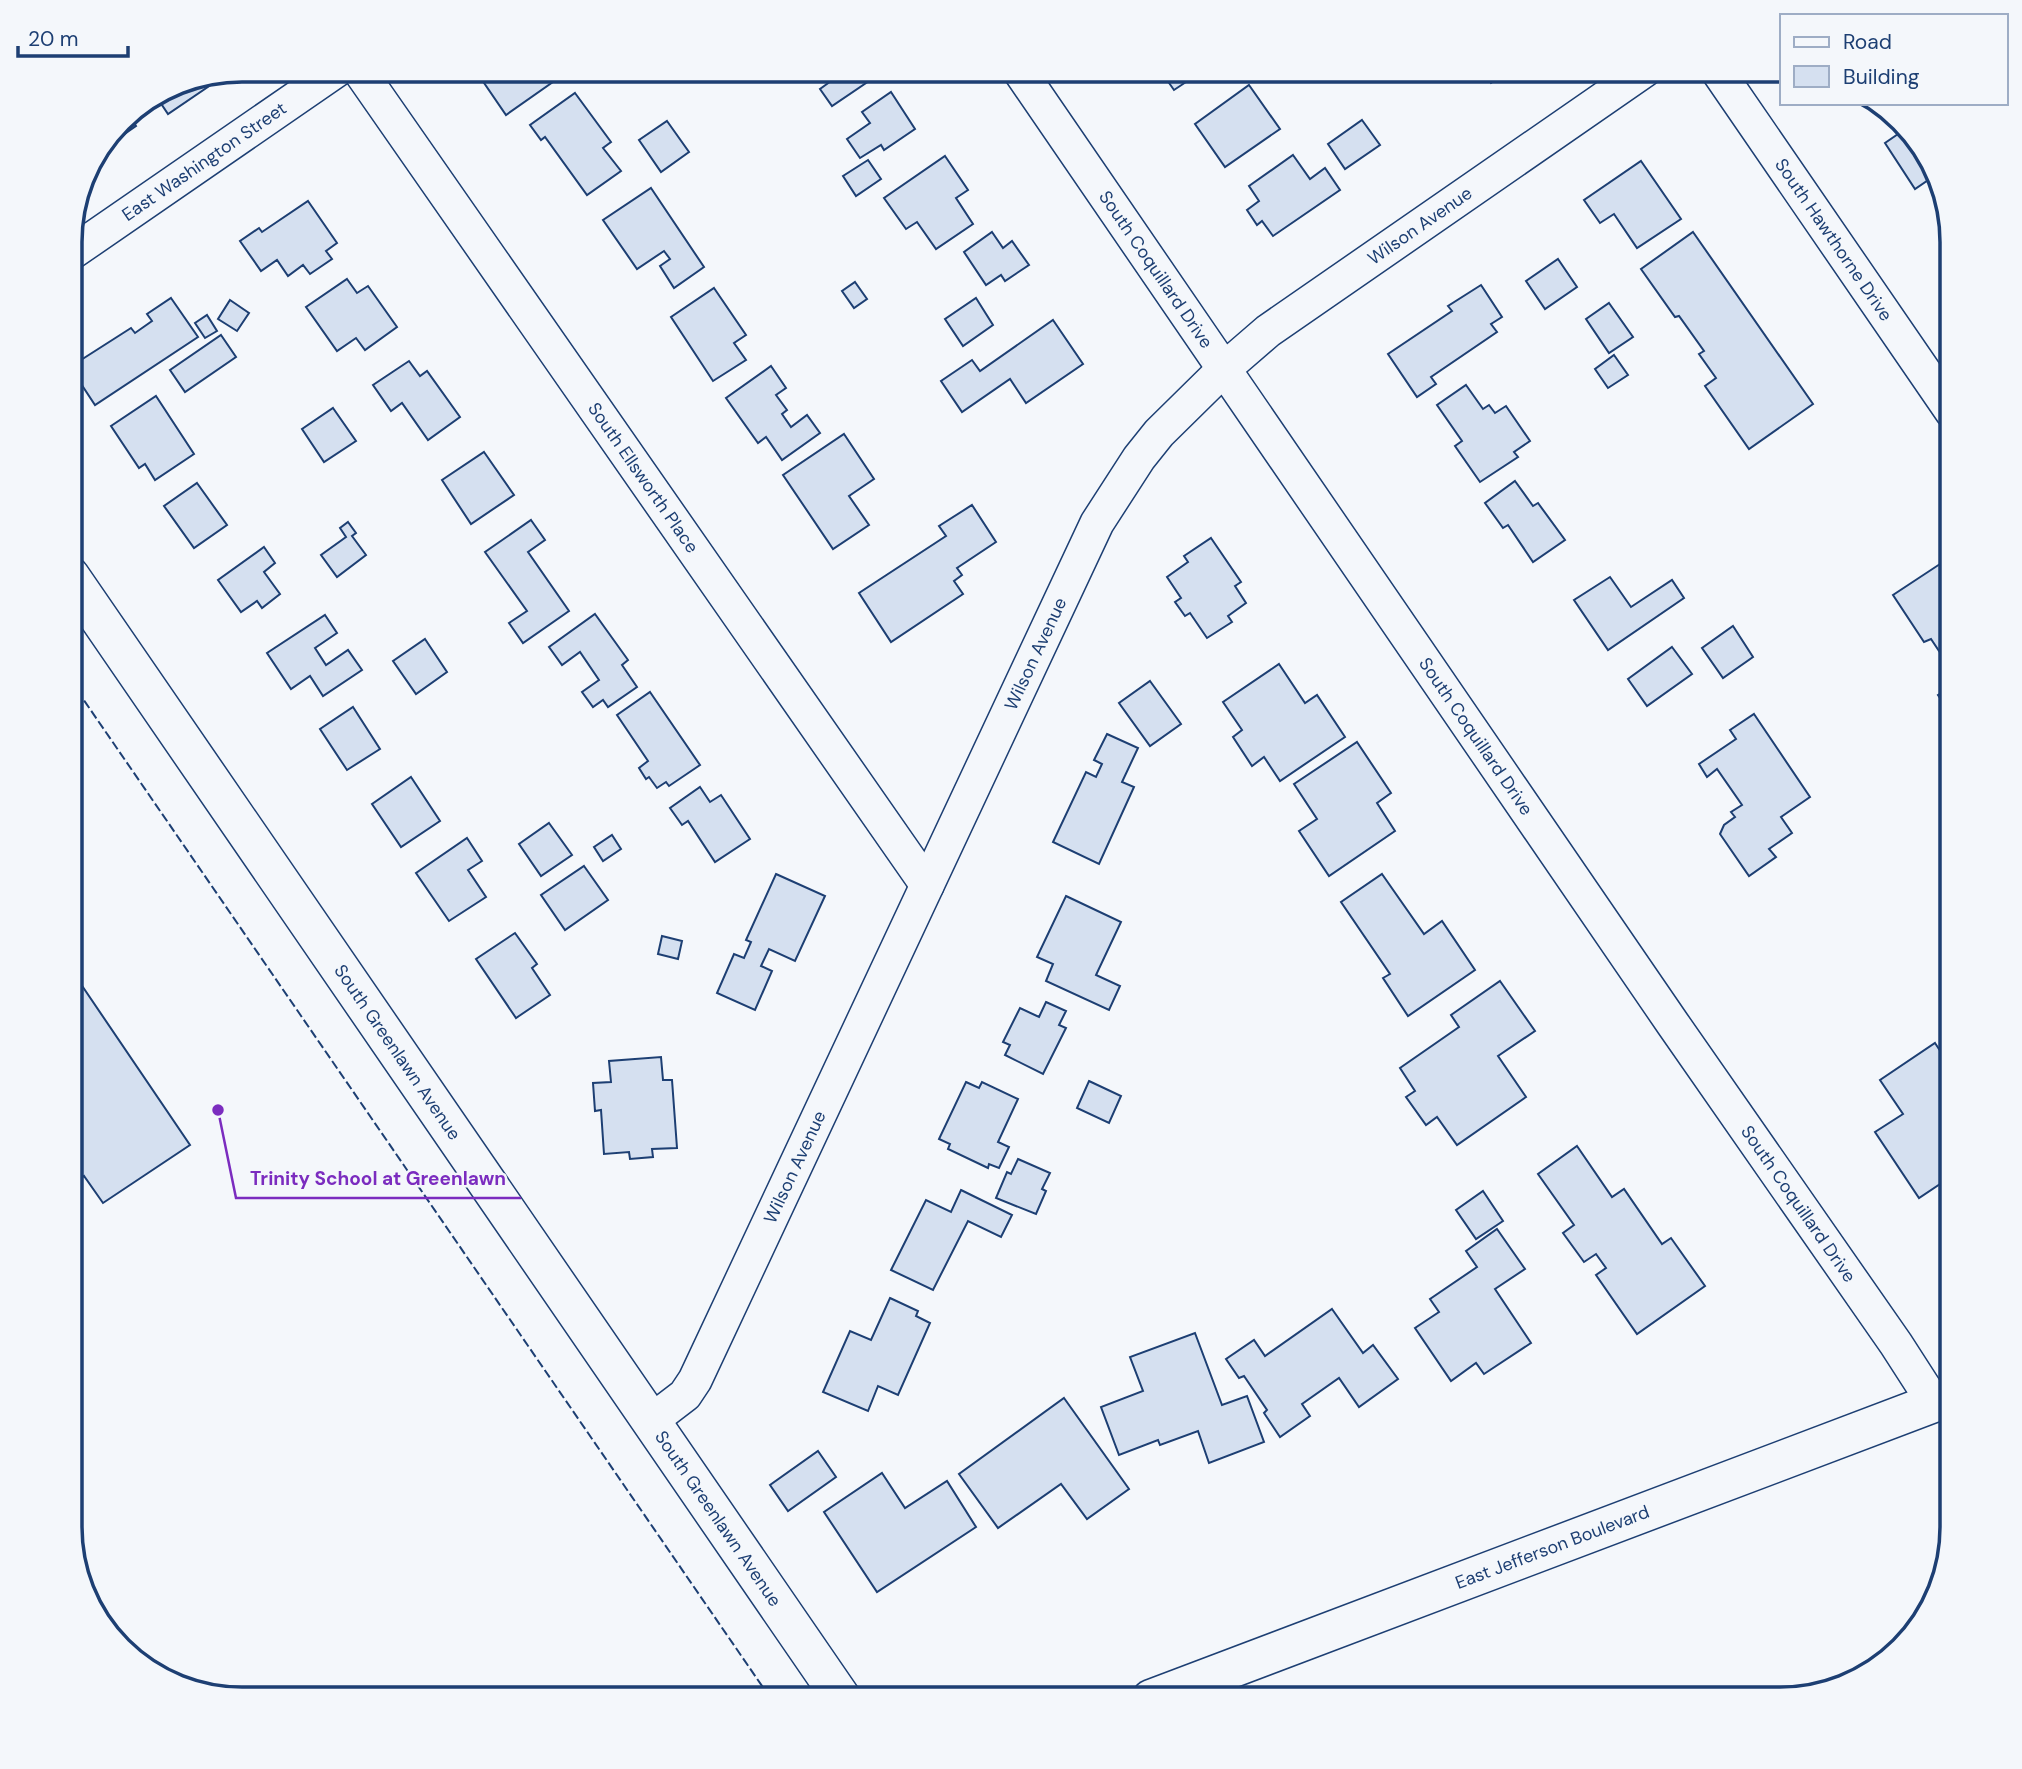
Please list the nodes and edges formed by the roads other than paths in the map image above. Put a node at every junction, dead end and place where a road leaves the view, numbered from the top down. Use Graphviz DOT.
graph roads {
  1 [pos="1028,82"];
  2 [pos="1628,82"];
  3 [pos="1725,82"];
  4 [pos="318,83"];
  5 [pos="368,83"];
  6 [pos="83,245"];
  7 [pos="1224,369"];
  8 [pos="1939,393"];
  9 [pos="83,595"];
  10 [pos="927,885"];
  11 [pos="1940,1396"];
  12 [pos="1940,1401"];
  13 [pos="651,1421"];
  14 [pos="834,1687"];
  15 [pos="1183,1687"];
  1 -- 7 [label="street, South Coquillard Drive"];
  2 -- 7 [label="street, Wilson Avenue"];
  3 -- 8 [label="street, South Hawthorne Drive"];
  4 -- 6 [label="street, East Washington Street"];
  5 -- 10 [label="street, South Ellsworth Place"];
  7 -- 10 [label="street, Wilson Avenue"];
  7 -- 11 [label="street, South Coquillard Drive"];
  9 -- 13 [label="street, South Greenlawn Avenue"];
  10 -- 13 [label="street, Wilson Avenue"];
  12 -- 15 [label="street, East Jefferson Boulevard"];
  13 -- 14 [label="street, South Greenlawn Avenue"];
}
